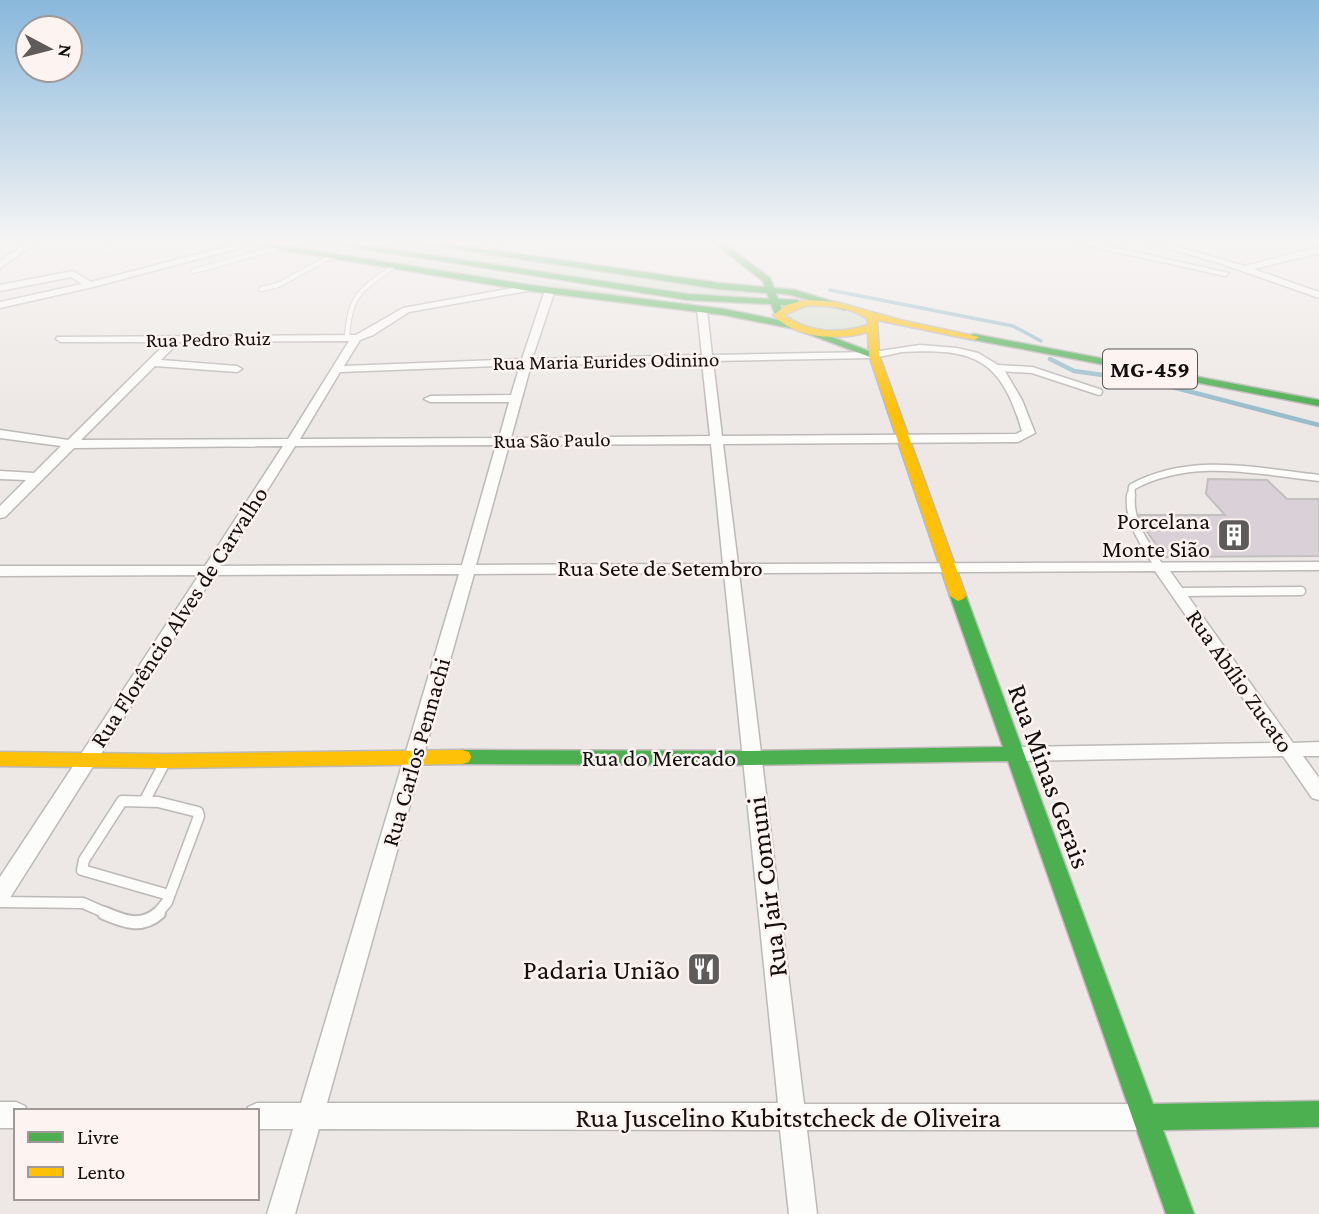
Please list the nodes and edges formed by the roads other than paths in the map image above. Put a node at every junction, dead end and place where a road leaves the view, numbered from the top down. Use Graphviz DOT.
graph roads {
  1 [pos="38,297"];
  2 [pos="355,297"];
  3 [pos="481,297"];
  4 [pos="548,297"];
  5 [pos="624,297"];
  6 [pos="656,297"];
  7 [pos="744,297"];
  8 [pos="775,297"];
  9 [pos="805,297"];
  10 [pos="812,297"];
  11 [pos="695,303"];
  12 [pos="0,305"];
  13 [pos="845,307"];
  14 [pos="783,313"];
  15 [pos="872,335"];
  16 [pos="351,338"];
  17 [pos="61,339"];
  18 [pos="980,339"];
  19 [pos="175,340"];
  20 [pos="706,359"];
  21 [pos="526,362"];
  22 [pos="152,363"];
  23 [pos="998,368"];
  24 [pos="237,369"];
  25 [pos="338,369"];
  26 [pos="1099,392"];
  27 [pos="516,398"];
  28 [pos="430,399"];
  29 [pos="1319,403"];
  30 [pos="0,434"];
  31 [pos="716,438"];
  32 [pos="904,438"];
  33 [pos="506,440"];
  34 [pos="292,442"];
  35 [pos="71,444"];
  36 [pos="0,475"];
  37 [pos="37,477"];
  38 [pos="1319,478"];
  39 [pos="0,514"];
  40 [pos="949,567"];
  41 [pos="731,568"];
  42 [pos="1160,568"];
  43 [pos="468,569"];
  44 [pos="1316,569"];
  45 [pos="208,570"];
  46 [pos="0,571"];
  47 [pos="1177,592"];
  48 [pos="1301,592"];
  49 [pos="1288,750"];
  50 [pos="1319,750"];
  51 [pos="1013,754"];
  52 [pos="415,757"];
  53 [pos="89,758"];
  54 [pos="751,758"];
  55 [pos="0,759"];
  56 [pos="165,761"];
  57 [pos="1319,793"];
  58 [pos="145,800"];
  59 [pos="0,895"];
  60 [pos="169,895"];
  61 [pos="0,902"];
  62 [pos="1319,1114"];
  63 [pos="259,1116"];
  64 [pos="310,1116"];
  65 [pos="792,1117"];
  66 [pos="1146,1117"];
  67 [pos="281,1214"];
  68 [pos="803,1214"];
  69 [pos="1180,1214"];
  1 -- 12 [label="street"];
  2 -- 16 [label="lane"];
  3 -- 16 [label="street"];
  4 -- 21 [label="street, Rua Carlos Pennachi"];
  5 -- 11 [label="street"];
  6 -- 11 [label="street, MG-459"];
  7 -- 14 [label="street"];
  8 -- 14 [label="street"];
  9 -- 14 [label="street"];
  10 -- 13 [label="street"];
  11 -- 14 [label="street, MG-459"];
  11 -- 20 [label="street, Rua Jair Comuni"];
  13 -- 14 [label="street, MG-459"];
  13 -- 15 [label="street, MG-459"];
  14 -- 15 [label="street"];
  14 -- 15 [label="street, MG-459"];
  15 -- 18 [label="street, MG-459"];
  15 -- 18 [label="street, MG-459"];
  15 -- 20 [label="street, Rua Maria Eurides Odinino"];
  15 -- 23 [label="street, Rua Maria Eurides Odinino"];
  15 -- 32 [label="street, Rua Minas Gerais"];
  16 -- 19 [label="street, Rua Pedro Ruiz"];
  16 -- 25 [label="street, Rua Florêncio Alves de Carvalho"];
  17 -- 19 [label="street, Rua Pedro Ruiz"];
  18 -- 29 [label="street, MG-459"];
  19 -- 22 [label="street"];
  20 -- 21 [label="street, Rua Maria Eurides Odinino"];
  20 -- 31 [label="street, Rua Jair Comuni"];
  21 -- 25 [label="street, Rua Maria Eurides Odinino"];
  21 -- 27 [label="street, Rua Carlos Pennachi"];
  22 -- 24 [label="street"];
  22 -- 35 [label="street"];
  23 -- 26 [label="lane"];
  23 -- 32 [label="street, Rua São Paulo"];
  25 -- 34 [label="street, Rua Florêncio Alves de Carvalho"];
  27 -- 28 [label="street"];
  27 -- 33 [label="street, Rua Carlos Pennachi"];
  30 -- 35 [label="street, Rua São Paulo"];
  31 -- 32 [label="street, Rua São Paulo"];
  31 -- 33 [label="street, Rua São Paulo"];
  31 -- 41 [label="street, Rua Jair Comuni"];
  32 -- 40 [label="street, Rua Minas Gerais"];
  33 -- 34 [label="street, Rua São Paulo"];
  33 -- 43 [label="street, Rua Carlos Pennachi"];
  34 -- 35 [label="street, Rua São Paulo"];
  34 -- 45 [label="street, Rua Florêncio Alves de Carvalho"];
  35 -- 37 [label="street"];
  36 -- 37 [label="street"];
  37 -- 39 [label="street"];
  38 -- 42 [label="lane"];
  40 -- 41 [label="street, Rua Sete de Setembro"];
  40 -- 42 [label="street, Rua Sete de Setembro"];
  40 -- 51 [label="street, Rua Minas Gerais"];
  41 -- 43 [label="street, Rua Sete de Setembro"];
  41 -- 54 [label="street, Rua Jair Comuni"];
  42 -- 44 [label="street, Rua Sete de Setembro"];
  42 -- 47 [label="street, Rua Abílio Zucato"];
  43 -- 45 [label="street, Rua Sete de Setembro"];
  43 -- 52 [label="street, Rua Carlos Pennachi"];
  45 -- 46 [label="street, Rua Sete de Setembro"];
  45 -- 53 [label="street, Rua Florêncio Alves de Carvalho"];
  47 -- 48 [label="lane"];
  47 -- 49 [label="street, Rua Abílio Zucato"];
  49 -- 50 [label="street, Rua do Mercado"];
  49 -- 51 [label="street, Rua do Mercado"];
  49 -- 57 [label="street, Rua Abílio Zucato"];
  51 -- 54 [label="street, Rua do Mercado"];
  51 -- 66 [label="street, Rua Minas Gerais"];
  52 -- 54 [label="street, Rua do Mercado"];
  52 -- 56 [label="street, Rua do Mercado"];
  52 -- 64 [label="street, Rua Carlos Pennachi"];
  53 -- 55 [label="street, Rua do Mercado"];
  53 -- 56 [label="street, Rua do Mercado"];
  53 -- 59 [label="street, Rua Florêncio Alves de Carvalho"];
  54 -- 65 [label="street, Rua Jair Comuni"];
  56 -- 58 [label="lane"];
  58 -- 60 [label="lane"];
  58 -- 60 [label="lane"];
  60 -- 61 [label="lane"];
  62 -- 66 [label="street, Rua Juscelino Kubitstcheck de Oliveira"];
  63 -- 64 [label="street, Rua Juscelino Kubitstcheck de Oliveira"];
  64 -- 65 [label="street, Rua Juscelino Kubitstcheck de Oliveira"];
  64 -- 67 [label="street, Rua Carlos Pennachi"];
  65 -- 66 [label="street, Rua Juscelino Kubitstcheck de Oliveira"];
  65 -- 68 [label="street, Rua Jair Comuni"];
  66 -- 69 [label="street, Rua Minas Gerais"];
}
